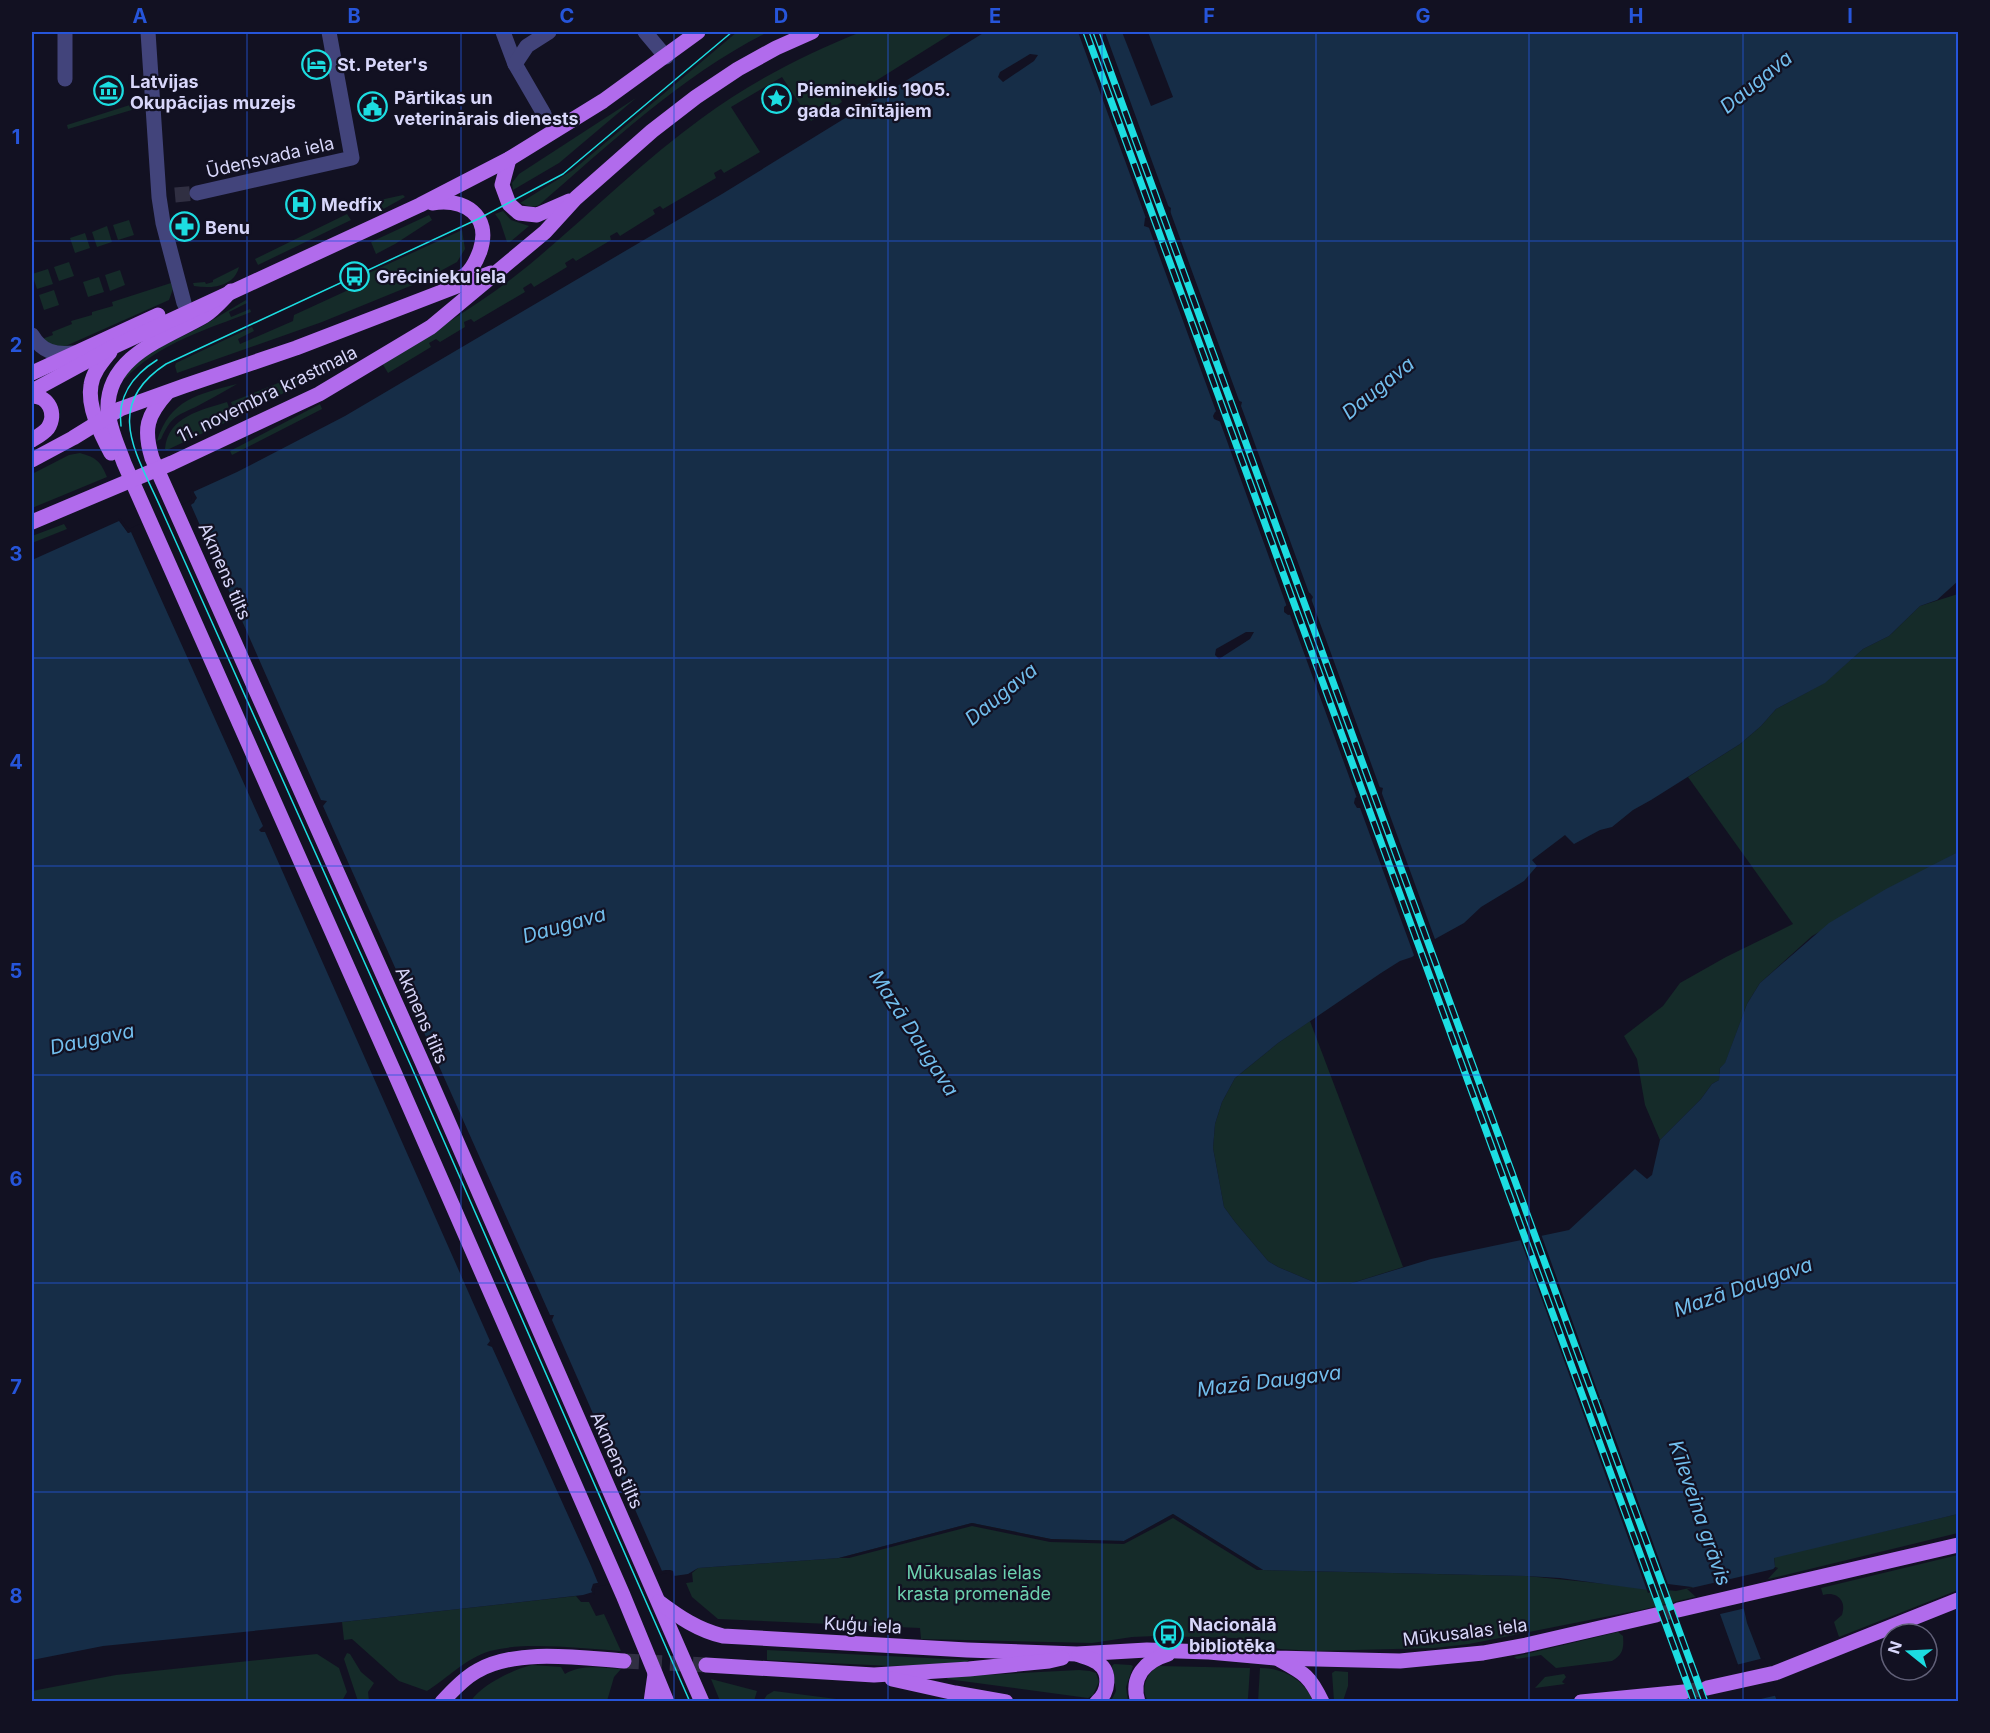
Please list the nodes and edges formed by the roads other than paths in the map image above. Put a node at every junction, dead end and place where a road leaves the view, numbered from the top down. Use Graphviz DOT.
graph roads {
  1 [pos="65,32"];
  2 [pos="148,32"];
  3 [pos="329,32"];
  4 [pos="503,32"];
  5 [pos="549,32"];
  6 [pos="645,32"];
  7 [pos="698,32"];
  8 [pos="812,32"];
  9 [pos="666,57"];
  10 [pos="516,64"];
  11 [pos="65,79"];
  12 [pos="544,114"];
  13 [pos="509,159"];
  14 [pos="197,193"];
  15 [pos="175,195"];
  16 [pos="159,197"];
  17 [pos="576,198"];
  18 [pos="420,205"];
  19 [pos="502,269"];
  20 [pos="231,291"];
  21 [pos="184,303"];
  22 [pos="411,303"];
  23 [pos="32,335"];
  24 [pos="113,347"];
  25 [pos="77,353"];
  26 [pos="32,373"];
  27 [pos="32,391"];
  28 [pos="167,393"];
  29 [pos="32,396"];
  30 [pos="104,420"];
  31 [pos="73,438"];
  32 [pos="32,440"];
  33 [pos="111,453"];
  34 [pos="153,458"];
  35 [pos="32,460"];
  36 [pos="125,466"];
  37 [pos="32,522"];
  38 [pos="1959,1545"];
  39 [pos="654,1595"];
  40 [pos="1959,1600"];
  41 [pos="1679,1610"];
  42 [pos="1656,1615"];
  43 [pos="1176,1651"];
  44 [pos="1077,1654"];
  45 [pos="1275,1658"];
  46 [pos="624,1660"];
  47 [pos="706,1665"];
  48 [pos="655,1674"];
  49 [pos="874,1675"];
  50 [pos="464,1681"];
  51 [pos="1707,1688"];
  52 [pos="1684,1692"];
  53 [pos="442,1701"];
  54 [pos="454,1701"];
  55 [pos="651,1701"];
  56 [pos="667,1701"];
  57 [pos="702,1701"];
  58 [pos="1006,1701"];
  59 [pos="1097,1701"];
  60 [pos="1138,1701"];
  61 [pos="1322,1701"];
  62 [pos="1581,1701"];
  1 -- 11 [label="street"];
  2 -- 16 [label="street"];
  3 -- 14 [label="street, Ūdensvada iela"];
  4 -- 10 [label="street"];
  5 -- 10 [label="street"];
  6 -- 9 [label="street"];
  7 -- 9 [label="main road"];
  8 -- 17 [label="main road, 11. novembra krastmala"];
  9 -- 13 [label="main road"];
  10 -- 12 [label="street"];
  13 -- 17 [label="main road"];
  13 -- 18 [label="main road"];
  15 -- 16 [label="street"];
  16 -- 21 [label="street"];
  17 -- 19 [label="main road, 11. novembra krastmala"];
  18 -- 20 [label="main road"];
  18 -- 22 [label="main road"];
  19 -- 22 [label="main road, 11. novembra krastmala"];
  19 -- 37 [label="main road, 11. novembra krastmala"];
  20 -- 21 [label="main road"];
  20 -- 24 [label="main road"];
  20 -- 30 [label="main road"];
  21 -- 25 [label="main road"];
  22 -- 28 [label="main road, 11. novembra krastmala"];
  23 -- 25 [label="street"];
  24 -- 27 [label="main road"];
  24 -- 30 [label="main road"];
  25 -- 26 [label="main road"];
  28 -- 30 [label="main road, 11. novembra krastmala"];
  28 -- 34 [label="main road, 11. novembra krastmala"];
  29 -- 32 [label="main road"];
  30 -- 31 [label="main road, 11. novembra krastmala"];
  30 -- 33 [label="main road"];
  30 -- 36 [label="main road"];
  31 -- 33 [label="main road"];
  31 -- 35 [label="main road, 11. novembra krastmala"];
  33 -- 36 [label="main road"];
  34 -- 39 [label="main road, Akmens tilts"];
  36 -- 48 [label="main road"];
  38 -- 41 [label="main road"];
  39 -- 44 [label="main road, Kuģu iela"];
  39 -- 57 [label="main road, Akmens tilts"];
  40 -- 51 [label="main road"];
  42 -- 45 [label="main road, Mūkusalas iela"];
  43 -- 44 [label="main road, Kuģu iela"];
  43 -- 45 [label="main road, Kuģu iela"];
  43 -- 60 [label="main road"];
  44 -- 49 [label="main road, Kuģu iela"];
  44 -- 59 [label="main road"];
  45 -- 61 [label="main road"];
  46 -- 50 [label="main road"];
  47 -- 49 [label="main road, Kuģu iela"];
  48 -- 55 [label="main road"];
  48 -- 56 [label="main road"];
  49 -- 58 [label="main road, Kuģu iela"];
  50 -- 53 [label="main road"];
  50 -- 54 [label="main road"];
  52 -- 62 [label="main road"];
}
